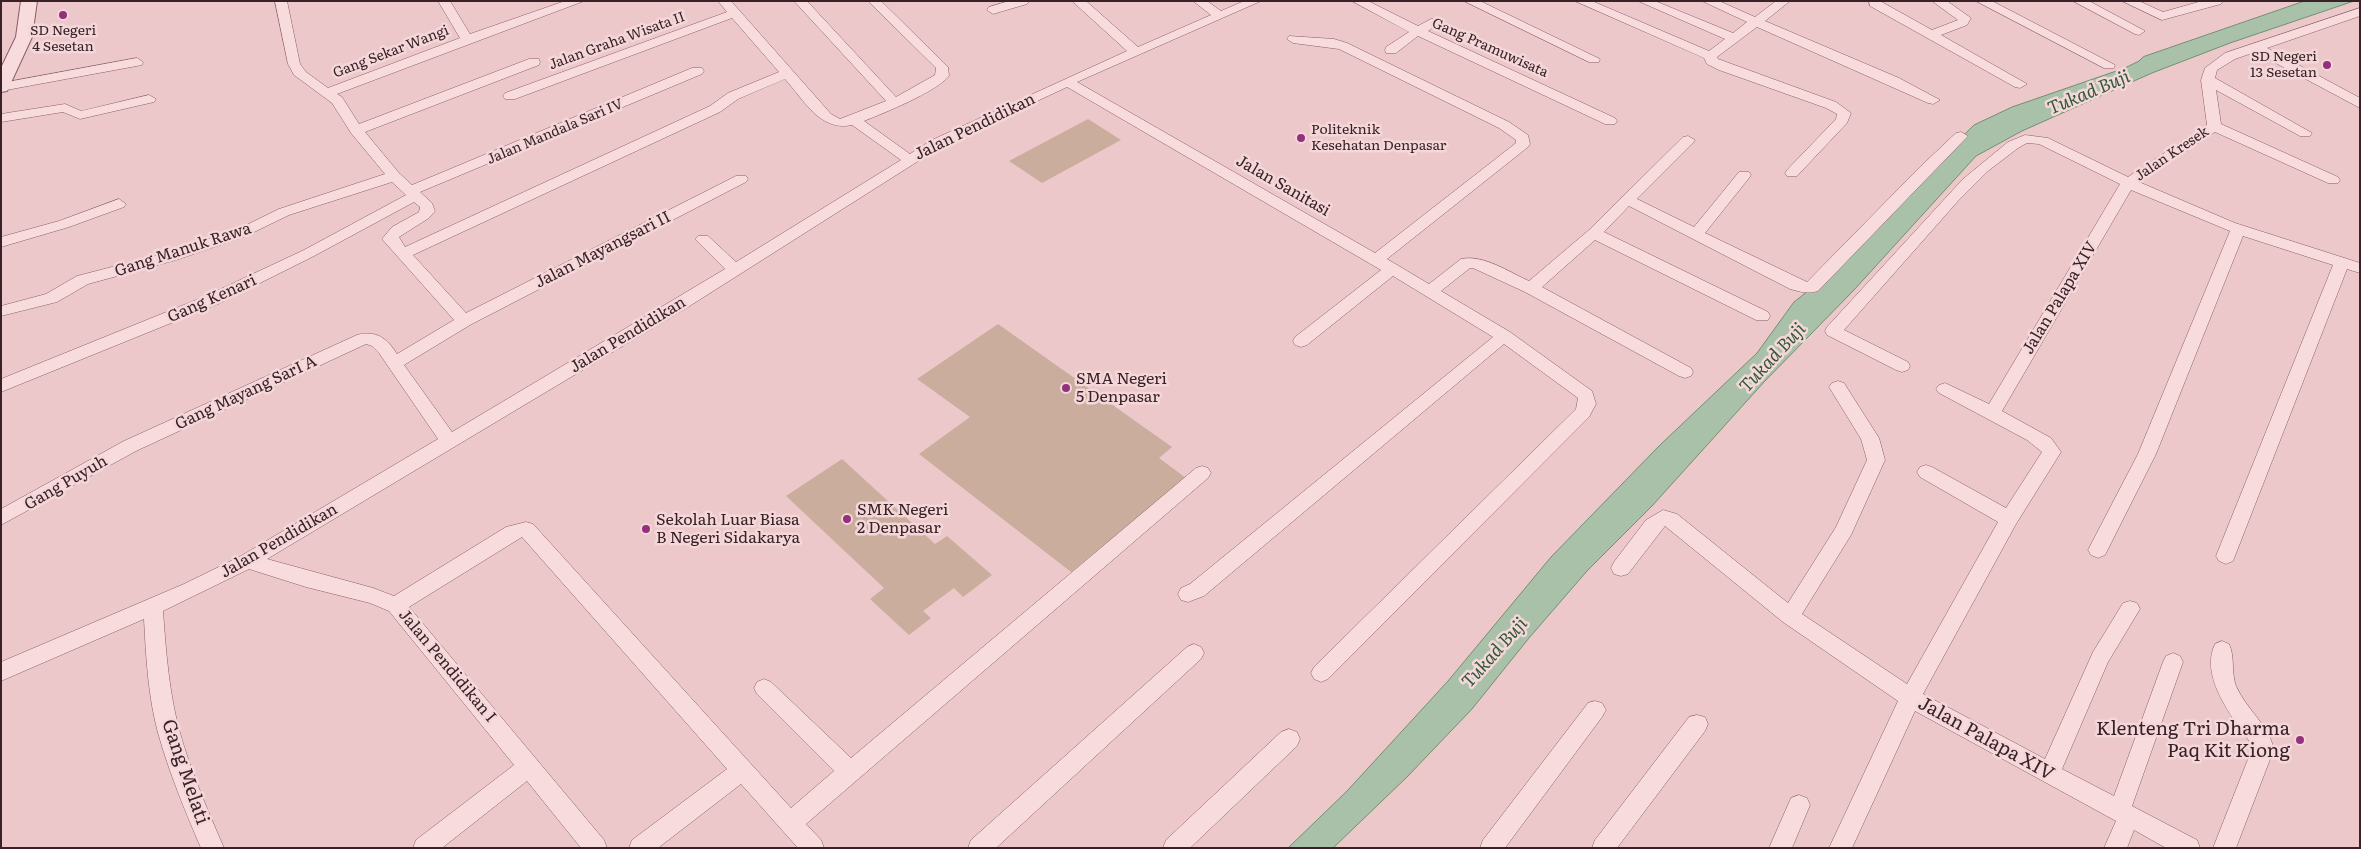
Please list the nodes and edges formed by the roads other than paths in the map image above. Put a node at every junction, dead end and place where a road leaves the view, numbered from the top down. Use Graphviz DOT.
graph roads {
  1 [pos="29,1"];
  2 [pos="281,1"];
  3 [pos="444,1"];
  4 [pos="578,1"];
  5 [pos="724,1"];
  6 [pos="800,1"];
  7 [pos="874,1"];
  8 [pos="1023,1"];
  9 [pos="1078,1"];
  10 [pos="1199,1"];
  11 [pos="1255,1"];
  12 [pos="1358,1"];
  13 [pos="1470,1"];
  14 [pos="1581,1"];
  15 [pos="1644,1"];
  16 [pos="1708,1"];
  17 [pos="1784,1"];
  18 [pos="1938,1"];
  19 [pos="1982,1"];
  20 [pos="2079,1"];
  21 [pos="2217,1"];
  22 [pos="2132,2"];
  23 [pos="1874,4"];
  24 [pos="550,5"];
  25 [pos="994,10"];
  26 [pos="735,13"];
  27 [pos="2358,14"];
  28 [pos="1220,16"];
  29 [pos="1755,21"];
  30 [pos="1435,22"];
  31 [pos="1417,31"];
  32 [pos="2139,31"];
  33 [pos="1931,35"];
  34 [pos="1732,38"];
  35 [pos="467,39"];
  36 [pos="1294,40"];
  37 [pos="2256,47"];
  38 [pos="1391,50"];
  39 [pos="1137,53"];
  40 [pos="1710,56"];
  41 [pos="1594,59"];
  42 [pos="137,62"];
  43 [pos="534,62"];
  44 [pos="2109,65"];
  45 [pos="697,72"];
  46 [pos="788,73"];
  47 [pos="2208,80"];
  48 [pos="1067,82"];
  49 [pos="2020,84"];
  50 [pos="1,87"];
  51 [pos="327,93"];
  52 [pos="510,96"];
  53 [pos="149,99"];
  54 [pos="1933,100"];
  55 [pos="894,102"];
  56 [pos="2360,104"];
  57 [pos="1,118"];
  58 [pos="854,120"];
  59 [pos="1610,121"];
  60 [pos="2214,126"];
  61 [pos="356,130"];
  62 [pos="2305,132"];
  63 [pos="1961,136"];
  64 [pos="1688,140"];
  65 [pos="909,159"];
  66 [pos="1792,173"];
  67 [pos="1744,175"];
  68 [pos="394,176"];
  69 [pos="741,179"];
  70 [pos="2333,180"];
  71 [pos="2128,183"];
  72 [pos="413,193"];
  73 [pos="1628,200"];
  74 [pos="119,204"];
  75 [pos="2239,228"];
  76 [pos="1594,233"];
  77 [pos="1696,234"];
  78 [pos="703,239"];
  79 [pos="1,242"];
  80 [pos="402,254"];
  81 [pos="1376,260"];
  82 [pos="2342,263"];
  83 [pos="2360,268"];
  84 [pos="735,270"];
  85 [pos="1392,270"];
  86 [pos="1531,288"];
  87 [pos="1430,291"];
  88 [pos="1,311"];
  89 [pos="1762,316"];
  90 [pos="464,321"];
  91 [pos="1504,336"];
  92 [pos="1301,341"];
  93 [pos="394,363"];
  94 [pos="1902,366"];
  95 [pos="1686,372"];
  96 [pos="1,386"];
  97 [pos="1838,387"];
  98 [pos="1945,389"];
  99 [pos="1992,413"];
  100 [pos="449,441"];
  101 [pos="130,446"];
  102 [pos="1926,472"];
  103 [pos="1202,473"];
  104 [pos="1,518"];
  105 [pos="2009,518"];
  106 [pos="2098,550"];
  107 [pos="2226,556"];
  108 [pos="248,561"];
  109 [pos="1621,568"];
  110 [pos="1188,594"];
  111 [pos="396,605"];
  112 [pos="153,607"];
  113 [pos="2130,609"];
  114 [pos="1790,616"];
  115 [pos="2222,650"];
  116 [pos="1194,653"];
  117 [pos="2173,662"];
  118 [pos="1,672"];
  119 [pos="1322,674"];
  120 [pos="764,688"];
  121 [pos="1910,698"];
  122 [pos="1595,710"];
  123 [pos="1697,724"];
  124 [pos="1289,739"];
  125 [pos="530,766"];
  126 [pos="744,769"];
  127 [pos="850,772"];
  128 [pos="2049,774"];
  129 [pos="1799,805"];
  130 [pos="2124,814"];
  131 [pos="790,823"];
  132 [pos="213,847"];
  133 [pos="424,848"];
  134 [pos="596,848"];
  135 [pos="640,848"];
  136 [pos="813,848"];
  137 [pos="979,848"];
  138 [pos="1174,848"];
  139 [pos="1491,848"];
  140 [pos="1603,848"];
  141 [pos="1780,848"];
  142 [pos="1840,848"];
  143 [pos="2115,848"];
  144 [pos="2189,848"];
  145 [pos="2224,848"];
  1 -- 50 [label="street"];
  2 -- 51 [label="street"];
  3 -- 35 [label="street"];
  4 -- 24 [label="street, Gang Sekar Wangi"];
  5 -- 26 [label="street"];
  6 -- 55 [label="street"];
  7 -- 55 [label="street"];
  8 -- 25 [label="street"];
  9 -- 39 [label="street"];
  10 -- 28 [label="street"];
  11 -- 28 [label="street, Jalan Pendidikan"];
  12 -- 31 [label="street, Gang Pramuwisata"];
  13 -- 41 [label="street"];
  14 -- 40 [label="street"];
  15 -- 34 [label="street"];
  16 -- 29 [label="street"];
  17 -- 29 [label="street"];
  18 -- 33 [label="street"];
  19 -- 44 [label="street"];
  20 -- 32 [label="street"];
  21 -- 22 [label="street"];
  23 -- 33 [label="street"];
  24 -- 35 [label="street, Gang Sekar Wangi"];
  26 -- 46 [label="street"];
  26 -- 52 [label="street, Jalan Graha Wisata II"];
  27 -- 37 [label="street"];
  28 -- 39 [label="street, Jalan Pendidikan"];
  29 -- 34 [label="street"];
  29 -- 54 [label="street"];
  30 -- 31 [label="street"];
  31 -- 38 [label="street"];
  31 -- 59 [label="street, Gang Pramuwisata"];
  33 -- 49 [label="street"];
  34 -- 40 [label="street"];
  35 -- 51 [label="street, Gang Sekar Wangi"];
  36 -- 81 [label="street"];
  37 -- 47 [label="street"];
  37 -- 56 [label="street"];
  39 -- 48 [label="street, Jalan Pendidikan"];
  40 -- 66 [label="street"];
  42 -- 50 [label="street"];
  43 -- 61 [label="street"];
  45 -- 72 [label="street, Jalan Mandala Sari IV"];
  46 -- 58 [label="street"];
  46 -- 80 [label="street"];
  47 -- 60 [label="street, Jalan Kresek"];
  47 -- 62 [label="street"];
  48 -- 65 [label="street, Jalan Pendidikan"];
  48 -- 81 [label="street, Jalan Sanitasi"];
  51 -- 61 [label="street"];
  53 -- 57 [label="street"];
  55 -- 58 [label="street"];
  58 -- 65 [label="street"];
  60 -- 70 [label="street"];
  60 -- 71 [label="street, Jalan Kresek"];
  61 -- 68 [label="street"];
  63 -- 77 [label="street"];
  64 -- 73 [label="street"];
  65 -- 84 [label="street, Jalan Pendidikan"];
  67 -- 77 [label="street"];
  68 -- 72 [label="street"];
  68 -- 88 [label="street, Gang Manuk Rawa"];
  69 -- 90 [label="street, Jalan Mayangsari II"];
  71 -- 75 [label="street, Jalan Kresek"];
  71 -- 94 [label="street"];
  71 -- 99 [label="street, Jalan Palapa XIV"];
  72 -- 80 [label="street"];
  72 -- 96 [label="street, Gang Kenari"];
  73 -- 76 [label="street"];
  73 -- 77 [label="street"];
  74 -- 79 [label="street"];
  75 -- 82 [label="street, Jalan Kresek"];
  75 -- 106 [label="street"];
  76 -- 86 [label="street"];
  76 -- 89 [label="street"];
  78 -- 84 [label="street"];
  80 -- 90 [label="street"];
  81 -- 85 [label="street, Jalan Sanitasi"];
  82 -- 83 [label="street, Jalan Kresek"];
  82 -- 107 [label="street"];
  84 -- 100 [label="street, Jalan Pendidikan"];
  85 -- 87 [label="street, Jalan Sanitasi"];
  85 -- 92 [label="street"];
  86 -- 87 [label="street"];
  86 -- 95 [label="street"];
  87 -- 91 [label="street, Jalan Sanitasi"];
  90 -- 93 [label="street, Jalan Mayangsari II"];
  91 -- 110 [label="street"];
  91 -- 119 [label="street, Jalan Sanitasi"];
  93 -- 100 [label="street"];
  93 -- 101 [label="street, Gang Mayang SarI A"];
  97 -- 114 [label="street"];
  98 -- 99 [label="street"];
  99 -- 105 [label="street, Jalan Palapa XIV"];
  100 -- 108 [label="street, Jalan Pendidikan"];
  101 -- 104 [label="street, Gang Puyuh"];
  102 -- 105 [label="street"];
  103 -- 127 [label="street"];
  105 -- 121 [label="street, Jalan Palapa XIV"];
  108 -- 111 [label="street, Jalan Pendidikan I"];
  108 -- 112 [label="street, Jalan Pendidikan"];
  109 -- 114 [label="street"];
  111 -- 125 [label="street, Jalan Pendidikan I"];
  111 -- 126 [label="street"];
  112 -- 118 [label="street, Jalan Pendidikan"];
  112 -- 132 [label="street, Gang Melati"];
  113 -- 128 [label="street"];
  114 -- 121 [label="street"];
  115 -- 145 [label="street"];
  116 -- 137 [label="street"];
  117 -- 130 [label="street"];
  120 -- 127 [label="street"];
  121 -- 128 [label="street, Jalan Palapa XIV"];
  121 -- 142 [label="street"];
  122 -- 139 [label="street"];
  123 -- 140 [label="street"];
  124 -- 138 [label="street"];
  125 -- 133 [label="street"];
  125 -- 134 [label="street, Jalan Pendidikan I"];
  126 -- 131 [label="street"];
  126 -- 135 [label="street"];
  127 -- 131 [label="street"];
  128 -- 130 [label="street, Jalan Palapa XIV"];
  129 -- 141 [label="street"];
  130 -- 143 [label="street"];
  130 -- 144 [label="street, Jalan Palapa XIV"];
  131 -- 136 [label="street"];
}
